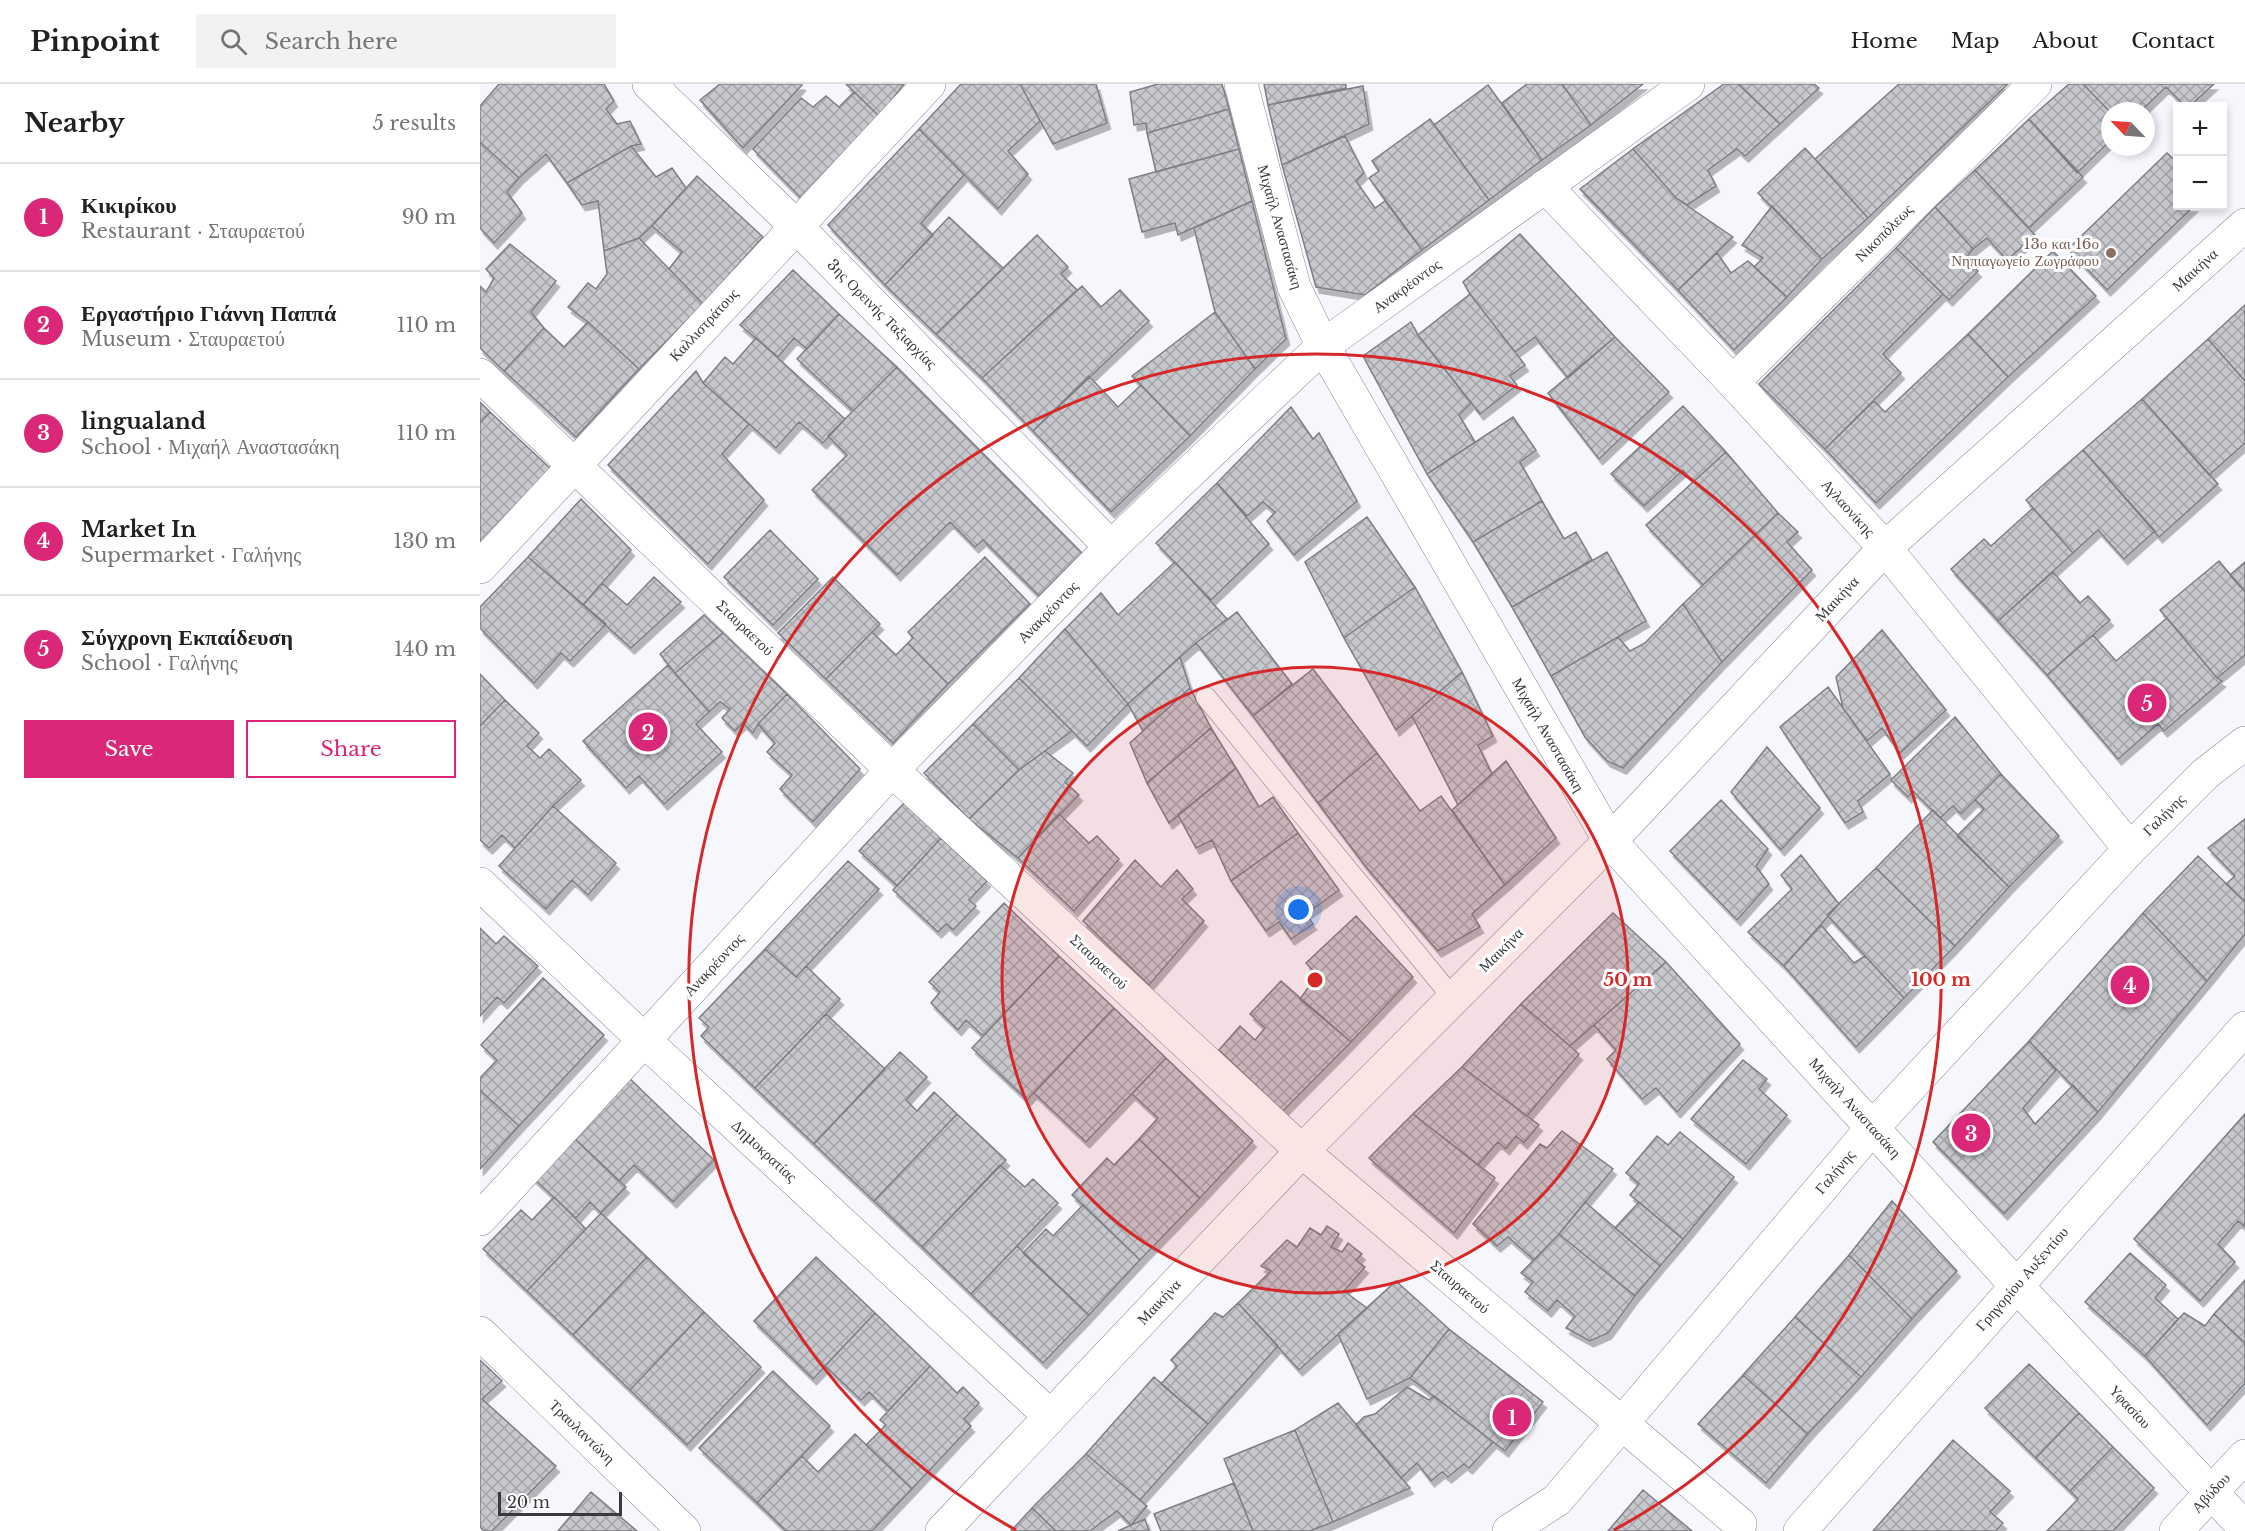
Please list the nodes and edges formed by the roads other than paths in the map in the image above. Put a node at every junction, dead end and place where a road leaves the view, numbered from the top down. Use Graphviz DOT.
graph roads {
  1 [pos="649,84"];
  2 [pos="929,84"];
  3 [pos="1241,84"];
  4 [pos="2035,84"];
  5 [pos="1678,87"];
  6 [pos="1545,186"];
  7 [pos="2245,225"];
  8 [pos="795,226"];
  9 [pos="1323,346"];
  10 [pos="480,375"];
  11 [pos="1733,382"];
  12 [pos="575,465"];
  13 [pos="1111,547"];
  14 [pos="1885,548"];
  15 [pos="480,567"];
  16 [pos="1206,697"];
  17 [pos="2238,759"];
  18 [pos="892,770"];
  19 [pos="1610,841"];
  20 [pos="2130,849"];
  21 [pos="480,884"];
  22 [pos="1453,998"];
  23 [pos="2245,1028"];
  24 [pos="644,1040"];
  25 [pos="1873,1127"];
  26 [pos="1302,1151"];
  27 [pos="480,1219"];
  28 [pos="2016,1285"];
  29 [pos="480,1333"];
  30 [pos="1050,1416"];
  31 [pos="1622,1425"];
  32 [pos="2245,1456"];
  33 [pos="2211,1493"];
  34 [pos="1740,1524"];
  35 [pos="2245,1528"];
  36 [pos="684,1531"];
  37 [pos="942,1531"];
  38 [pos="1509,1531"];
  39 [pos="1800,1531"];
  40 [pos="2176,1531"];
  1 -- 8 [label="street, 3ης Ορεινής Ταξιαρχίας"];
  2 -- 8 [label="street, Καλλιστράτους"];
  3 -- 9 [label="street, Μιχαήλ Αναστασάκη"];
  4 -- 11 [label="street, Νικοπόλεως"];
  5 -- 6 [label="street, Ανακρέοντος"];
  6 -- 9 [label="street, Ανακρέοντος"];
  6 -- 11 [label="street, Αγλαονίκης"];
  7 -- 14 [label="street, Μαικήνα"];
  8 -- 12 [label="street, Καλλιστράτους"];
  8 -- 13 [label="street, 3ης Ορεινής Ταξιαρχίας"];
  9 -- 13 [label="street, Ανακρέοντος"];
  9 -- 19 [label="street, Μιχαήλ Αναστασάκη"];
  10 -- 12 [label="street, Σταυραετού"];
  11 -- 14 [label="street, Αγλαονίκης"];
  12 -- 15 [label="street, Καλλιστράτους"];
  12 -- 18 [label="street, Σταυραετού"];
  13 -- 18 [label="street, Ανακρέοντος"];
  14 -- 19 [label="street, Μαικήνα"];
  14 -- 20 [label="street, Αγλαονίκης"];
  16 -- 22 [label="lane"];
  17 -- 20 [label="street, Γαλήνης"];
  18 -- 24 [label="street, Ανακρέοντος"];
  18 -- 26 [label="street, Σταυραετού"];
  19 -- 22 [label="street, Μαικήνα"];
  19 -- 25 [label="street, Μιχαήλ Αναστασάκη"];
  20 -- 25 [label="street, Γαλήνης"];
  21 -- 24 [label="street, Δημοκρατίας"];
  22 -- 26 [label="street, Μαικήνα"];
  23 -- 28 [label="street, Γρηγορίου Αυξεντίου"];
  24 -- 27 [label="street, Ανακρέοντος"];
  24 -- 30 [label="street, Δημοκρατίας"];
  25 -- 28 [label="street, Μιχαήλ Αναστασάκη"];
  25 -- 31 [label="street, Γαλήνης"];
  26 -- 30 [label="street, Μαικήνα"];
  26 -- 31 [label="street, Σταυραετού"];
  28 -- 33 [label="street, Υφασίου"];
  28 -- 39 [label="street, Γρηγορίου Αυξεντίου"];
  29 -- 36 [label="street, Τραυλαντώνη"];
  30 -- 37 [label="street, Μαικήνα"];
  31 -- 34 [label="street, Σταυραετού"];
  31 -- 38 [label="street, Γαλήνης"];
  32 -- 33 [label="street, Αβύδου"];
  33 -- 35 [label="street, Υφασίου"];
  33 -- 40 [label="street, Αβύδου"];
}
